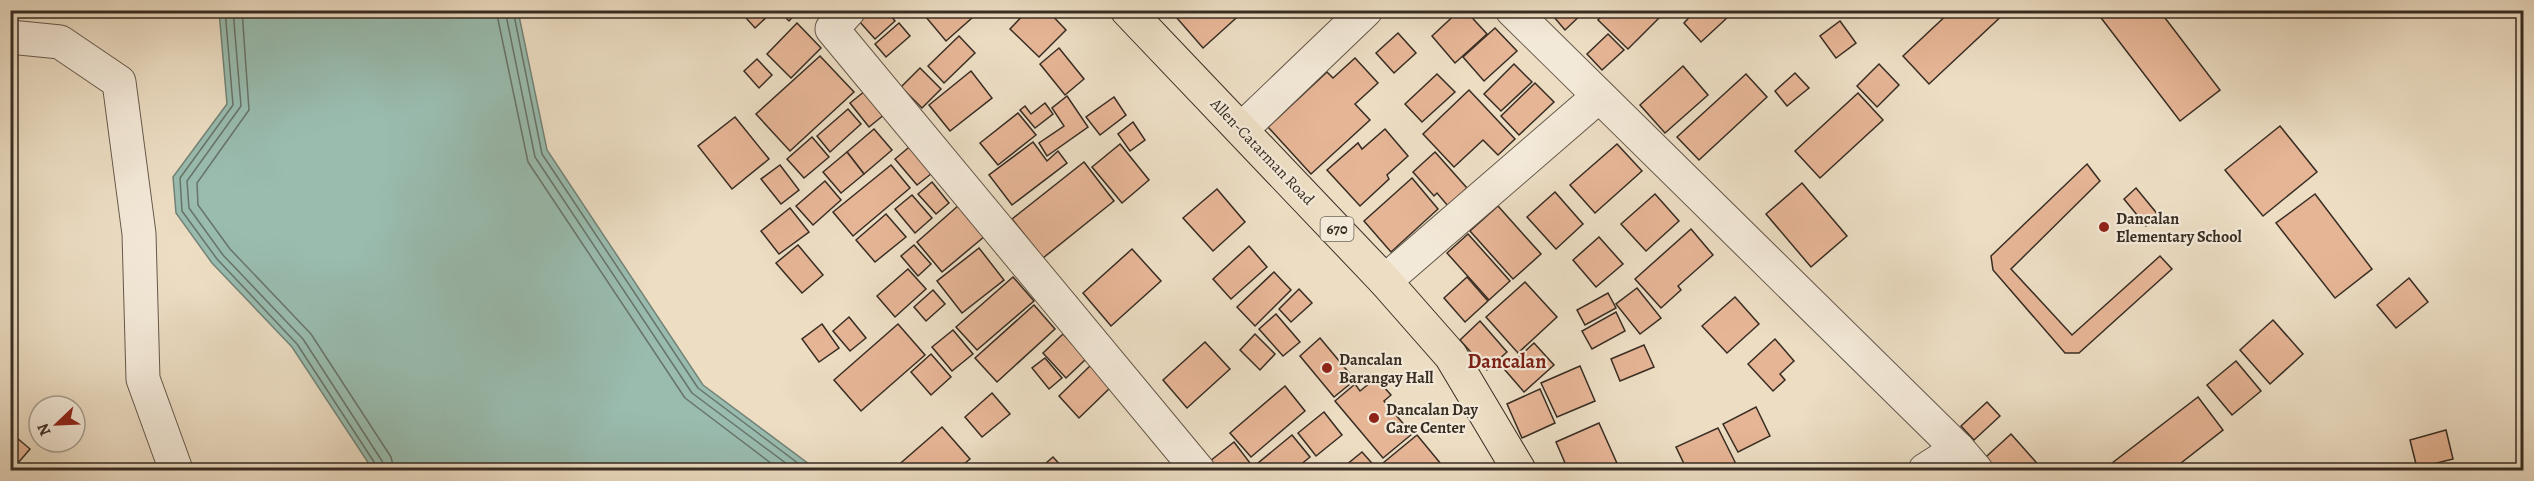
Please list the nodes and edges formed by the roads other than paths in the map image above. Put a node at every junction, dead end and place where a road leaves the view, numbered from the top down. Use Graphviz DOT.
graph roads {
  1 [pos="849,10"];
  2 [pos="1127,10"];
  3 [pos="1366,10"];
  4 [pos="1512,10"];
  5 [pos="10,37"];
  6 [pos="1599,96"];
  7 [pos="1242,129"];
  8 [pos="1385,281"];
  9 [pos="1967,460"];
  10 [pos="176,471"];
  11 [pos="1198,471"];
  12 [pos="1519,471"];
  13 [pos="1925,471"];
  1 -- 11 [label="street"];
  2 -- 7 [label="main road, Allen-Catarman Road / 670"];
  3 -- 7 [label="street"];
  4 -- 6 [label="street"];
  5 -- 10 [label="street"];
  6 -- 8 [label="street"];
  6 -- 9 [label="street"];
  7 -- 8 [label="main road, Allen-Catarman Road / 670"];
  8 -- 12 [label="main road, Allen-Catarman Road / 670"];
  9 -- 13 [label="street"];
}
